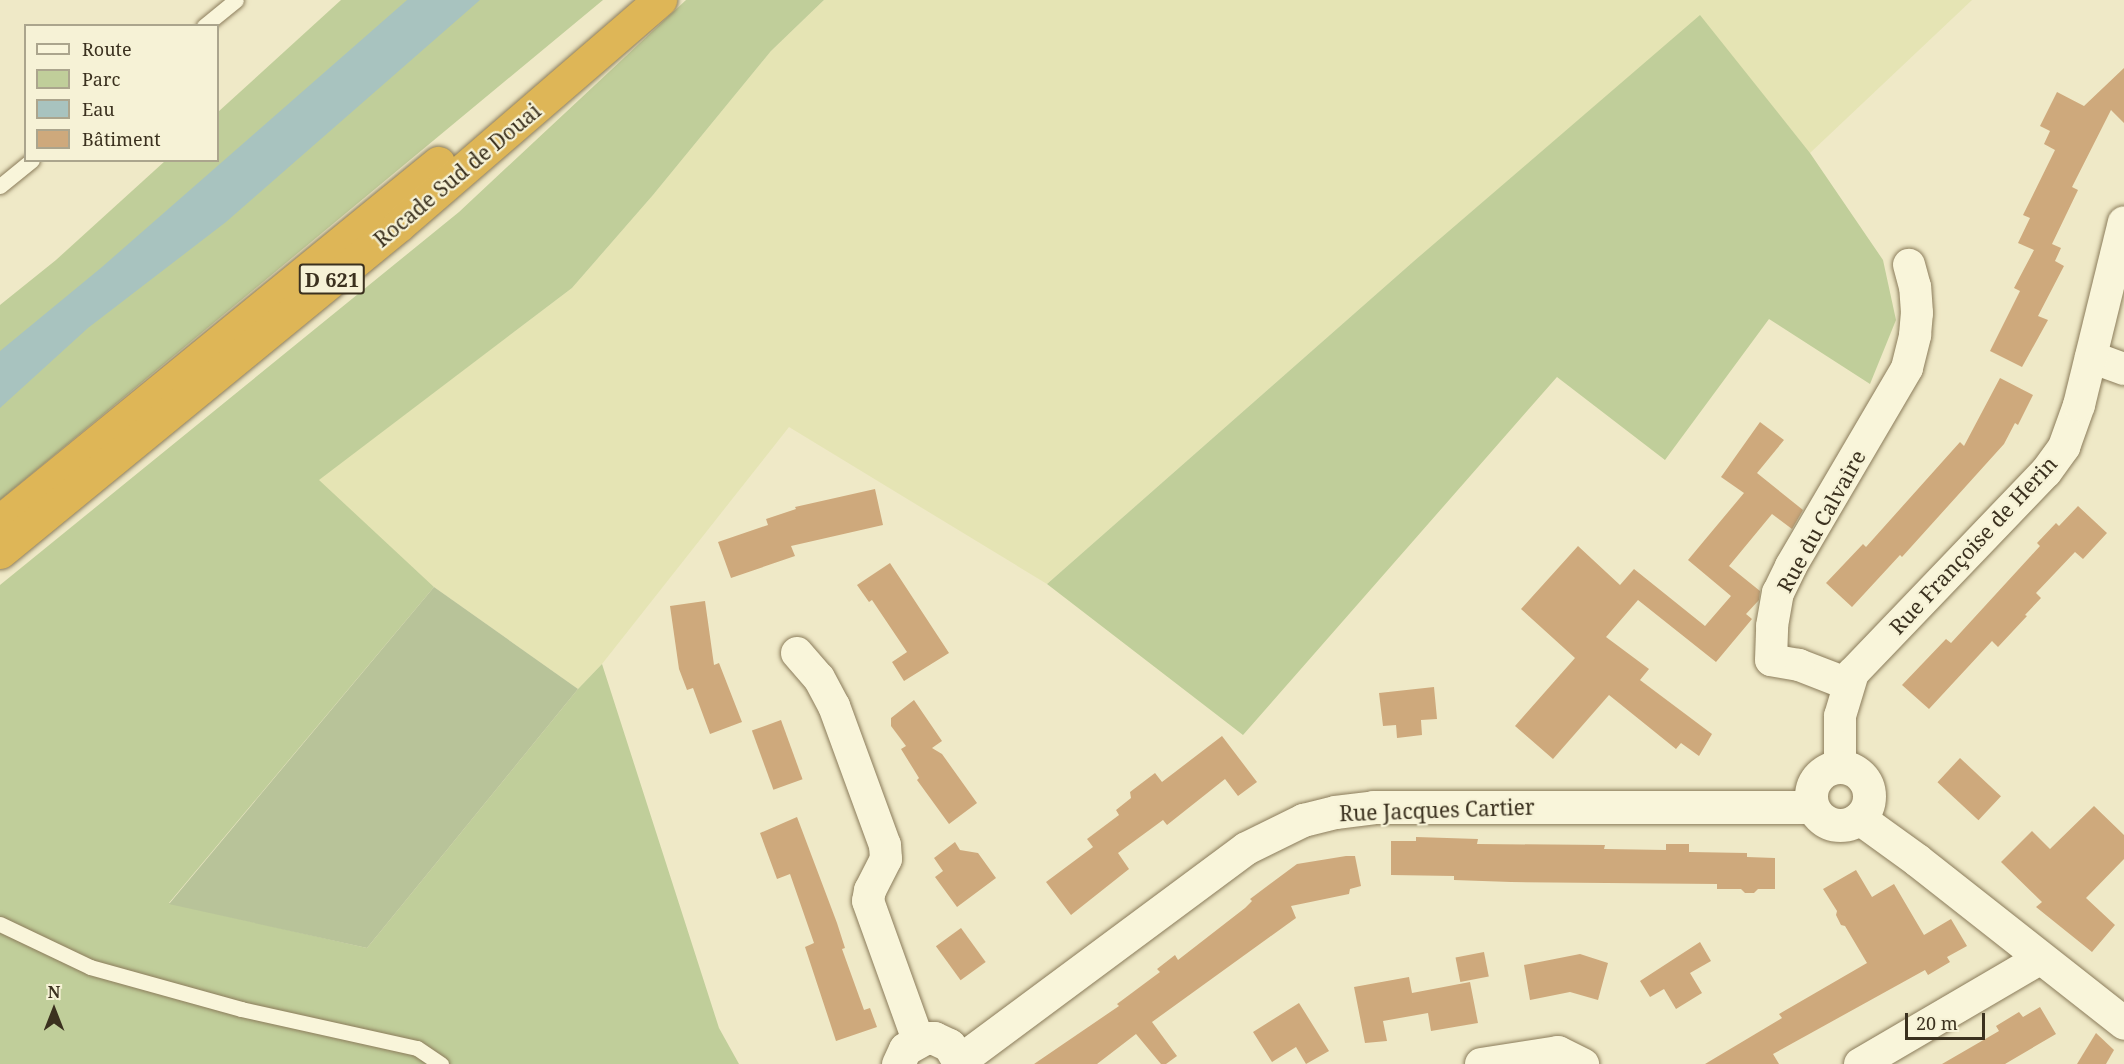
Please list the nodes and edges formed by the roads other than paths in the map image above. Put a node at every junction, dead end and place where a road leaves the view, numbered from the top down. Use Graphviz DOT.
graph roads {
  1 [pos="236,0"];
  2 [pos="628,0"];
  3 [pos="660,0"];
  4 [pos="206,24"];
  5 [pos="30,162"];
  6 [pos="0,186"];
  7 [pos="2124,222"];
  8 [pos="1910,265"];
  9 [pos="2091,357"];
  10 [pos="2124,369"];
  11 [pos="0,521"];
  12 [pos="0,552"];
  13 [pos="796,653"];
  14 [pos="1848,684"];
  15 [pos="1840,767"];
  16 [pos="1812,807"];
  17 [pos="1859,818"];
  18 [pos="0,924"];
  19 [pos="2040,958"];
  20 [pos="2121,1016"];
  21 [pos="908,1052"];
  22 [pos="959,1062"];
  23 [pos="441,1064"];
  24 [pos="1481,1064"];
  25 [pos="1583,1064"];
  26 [pos="1860,1064"];
  1 -- 4 [label="lane"];
  2 -- 11 [label="highway, Rocade Sud de Douai / D 621"];
  3 -- 12 [label="highway, Rocade Sud de Douai / D 621"];
  5 -- 6 [label="lane"];
  7 -- 9 [label="street, Rue Françoise de Herin"];
  8 -- 14 [label="street, Rue du Calvaire"];
  9 -- 10 [label="street"];
  9 -- 14 [label="street, Rue Françoise de Herin"];
  13 -- 21 [label="street"];
  14 -- 15 [label="street"];
  15 -- 16 [label="street"];
  15 -- 17 [label="street"];
  16 -- 17 [label="street"];
  16 -- 22 [label="street, Rue Jacques Cartier"];
  17 -- 19 [label="street"];
  18 -- 23 [label="lane"];
  19 -- 20 [label="street"];
  19 -- 26 [label="street"];
  21 -- 22 [label="street"];
  24 -- 25 [label="street"];
}
